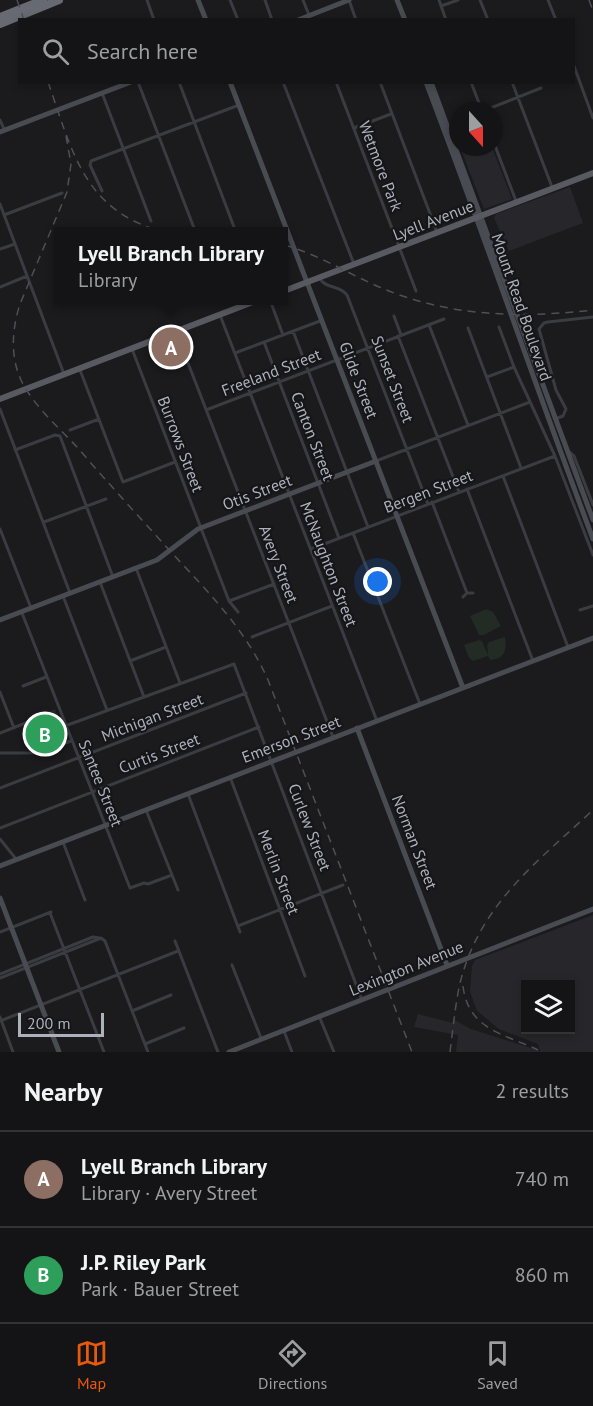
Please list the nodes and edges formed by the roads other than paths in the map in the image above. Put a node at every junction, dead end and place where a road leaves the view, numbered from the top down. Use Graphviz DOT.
graph roads {
  1 [pos="43,0"];
  2 [pos="59,0"];
  3 [pos="147,0"];
  4 [pos="198,0"];
  5 [pos="230,0"];
  6 [pos="265,0"];
  7 [pos="303,0"];
  8 [pos="349,0"];
  9 [pos="397,0"];
  10 [pos="439,0"];
  11 [pos="458,0"];
  12 [pos="480,0"];
  13 [pos="548,0"];
  14 [pos="441,6"];
  15 [pos="31,8"];
  16 [pos="310,16"];
  17 [pos="153,18"];
  18 [pos="205,18"];
  19 [pos="237,18"];
  20 [pos="271,18"];
  21 [pos="355,18"];
  22 [pos="404,18"];
  23 [pos="445,18"];
  24 [pos="487,18"];
  25 [pos="555,18"];
  26 [pos="1,21"];
  27 [pos="575,71"];
  28 [pos="126,84"];
  29 [pos="139,84"];
  30 [pos="179,84"];
  31 [pos="231,84"];
  32 [pos="284,84"];
  33 [pos="337,84"];
  34 [pos="381,84"];
  35 [pos="427,84"];
  36 [pos="432,84"];
  37 [pos="472,84"];
  38 [pos="513,84"];
  39 [pos="542,88"];
  40 [pos="102,93"];
  41 [pos="518,97"];
  42 [pos="479,102"];
  43 [pos="503,103"];
  44 [pos="238,105"];
  45 [pos="392,113"];
  46 [pos="593,118"];
  47 [pos="0,120"];
  48 [pos="194,122"];
  49 [pos="354,128"];
  50 [pos="2,131"];
  51 [pos="159,135"];
  52 [pos="124,148"];
  53 [pos="499,156"];
  54 [pos="593,173"];
  55 [pos="553,189"];
  56 [pos="102,190"];
  57 [pos="62,193"];
  58 [pos="517,202"];
  59 [pos="0,204"];
  60 [pos="4,215"];
  61 [pos="479,217"];
  62 [pos="151,221"];
  63 [pos="194,227"];
  64 [pos="234,227"];
  65 [pos="286,227"];
  66 [pos="437,232"];
  67 [pos="288,233"];
  68 [pos="15,244"];
  69 [pos="399,247"];
  70 [pos="0,249"];
  71 [pos="354,264"];
  72 [pos="27,276"];
  73 [pos="319,278"];
  74 [pos="307,282"];
  75 [pos="0,287"];
  76 [pos="288,289"];
  77 [pos="416,291"];
  78 [pos="245,305"];
  79 [pos="272,305"];
  80 [pos="220,315"];
  81 [pos="394,316"];
  82 [pos="593,317"];
  83 [pos="444,319"];
  84 [pos="322,320"];
  85 [pos="429,325"];
  86 [pos="499,327"];
  87 [pos="468,328"];
  88 [pos="292,331"];
  89 [pos="176,332"];
  90 [pos="283,335"];
  91 [pos="400,336"];
  92 [pos="264,342"];
  93 [pos="368,348"];
  94 [pos="132,349"];
  95 [pos="235,353"];
  96 [pos="337,360"];
  97 [pos="514,367"];
  98 [pos="80,369"];
  99 [pos="308,371"];
  100 [pos="64,375"];
  101 [pos="487,377"];
  102 [pos="280,382"];
  103 [pos="250,393"];
  104 [pos="0,399"];
  105 [pos="530,402"];
  106 [pos="0,410"];
  107 [pos="206,410"];
  108 [pos="544,410"];
  109 [pos="500,413"];
  110 [pos="99,418"];
  111 [pos="555,419"];
  112 [pos="468,425"];
  113 [pos="70,430"];
  114 [pos="553,433"];
  115 [pos="438,437"];
  116 [pos="407,449"];
  117 [pos="15,450"];
  118 [pos="566,450"];
  119 [pos="555,456"];
  120 [pos="376,461"];
  121 [pos="175,462"];
  122 [pos="521,468"];
  123 [pos="347,472"];
  124 [pos="503,476"];
  125 [pos="318,483"];
  126 [pos="467,489"];
  127 [pos="459,492"];
  128 [pos="289,494"];
  129 [pos="106,499"];
  130 [pos="430,503"];
  131 [pos="593,505"];
  132 [pos="86,506"];
  133 [pos="245,511"];
  134 [pos="397,516"];
  135 [pos="593,519"];
  136 [pos="44,522"];
  137 [pos="368,527"];
  138 [pos="201,528"];
  139 [pos="0,529"];
  140 [pos="353,532"];
  141 [pos="339,538"];
  142 [pos="593,539"];
  143 [pos="311,549"];
  144 [pos="593,555"];
  145 [pos="136,568"];
  146 [pos="113,577"];
  147 [pos="100,582"];
  148 [pos="274,584"];
  149 [pos="70,593"];
  150 [pos="467,593"];
  151 [pos="473,593"];
  152 [pos="63,596"];
  153 [pos="463,597"];
  154 [pos="229,602"];
  155 [pos="332,606"];
  156 [pos="593,606"];
  157 [pos="31,608"];
  158 [pos="580,610"];
  159 [pos="21,612"];
  160 [pos="238,612"];
  161 [pos="0,620"];
  162 [pos="289,623"];
  163 [pos="252,637"];
  164 [pos="593,638"];
  165 [pos="166,647"];
  166 [pos="568,647"];
  167 [pos="130,661"];
  168 [pos="533,661"];
  169 [pos="46,677"];
  170 [pos="180,683"];
  171 [pos="23,686"];
  172 [pos="463,688"];
  173 [pos="0,692"];
  174 [pos="246,693"];
  175 [pos="144,697"];
  176 [pos="420,704"];
  177 [pos="107,710"];
  178 [pos="377,721"];
  179 [pos="28,722"];
  180 [pos="65,726"];
  181 [pos="259,727"];
  182 [pos="14,728"];
  183 [pos="357,728"];
  184 [pos="0,733"];
  185 [pos="333,737"];
  186 [pos="71,741"];
  187 [pos="0,753"];
  188 [pos="78,758"];
  189 [pos="272,761"];
  190 [pos="230,777"];
  191 [pos="0,788"];
  192 [pos="91,792"];
  193 [pos="188,794"];
  194 [pos="146,810"];
  195 [pos="105,826"];
  196 [pos="0,828"];
  197 [pos="0,839"];
  198 [pos="63,842"];
  199 [pos="17,860"];
  200 [pos="0,867"];
  201 [pos="172,875"];
  202 [pos="343,885"];
  203 [pos="178,890"];
  204 [pos="322,893"];
  205 [pos="0,898"];
  206 [pos="85,900"];
  207 [pos="593,909"];
  208 [pos="280,910"];
  209 [pos="238,926"];
  210 [pos="12,928"];
  211 [pos="0,932"];
  212 [pos="240,932"];
  213 [pos="175,941"];
  214 [pos="65,950"];
  215 [pos="178,951"];
  216 [pos="232,964"];
  217 [pos="26,965"];
  218 [pos="447,965"];
  219 [pos="118,974"];
  220 [pos="0,976"];
  221 [pos="305,976"];
  222 [pos="80,989"];
  223 [pos="171,995"];
  224 [pos="362,1000"];
  225 [pos="41,1004"];
  226 [pos="132,1011"];
  227 [pos="320,1016"];
  228 [pos="0,1019"];
  229 [pos="184,1028"];
  230 [pos="284,1030"];
  231 [pos="261,1039"];
  232 [pos="145,1044"];
  233 [pos="243,1049"];
  234 [pos="13,1052"];
  235 [pos="59,1052"];
  236 [pos="104,1052"];
  237 [pos="148,1052"];
  238 [pos="218,1052"];
  239 [pos="229,1052"];
  240 [pos="292,1052"];
  241 [pos="334,1052"];
  1 -- 15 [label="highway"];
  2 -- 15 [label="highway"];
  3 -- 17 [label="street"];
  4 -- 18 [label="street"];
  5 -- 19 [label="street"];
  6 -- 20 [label="street"];
  7 -- 16 [label="street"];
  8 -- 16 [label="street"];
  8 -- 21 [label="street"];
  9 -- 22 [label="street"];
  10 -- 14 [label="street"];
  11 -- 14 [label="street"];
  12 -- 24 [label="street"];
  13 -- 25 [label="street"];
  14 -- 23 [label="street"];
  15 -- 26 [label="highway"];
  27 -- 46 [label="street"];
  28 -- 40 [label="street"];
  29 -- 51 [label="street"];
  30 -- 48 [label="street"];
  31 -- 44 [label="street, Glide Street"];
  32 -- 71 [label="street"];
  33 -- 49 [label="street, Wetmore Park"];
  34 -- 45 [label="street"];
  35 -- 61 [label="street, Mount Read Boulevard"];
  36 -- 61 [label="street, Mount Read Boulevard"];
  37 -- 42 [label="street"];
  38 -- 41 [label="street"];
  39 -- 41 [label="street"];
  40 -- 50 [label="street"];
  40 -- 52 [label="street"];
  41 -- 43 [label="street"];
  41 -- 55 [label="street"];
  44 -- 48 [label="street"];
  44 -- 65 [label="street, Glide Street"];
  45 -- 49 [label="street"];
  45 -- 66 [label="street"];
  47 -- 50 [label="street"];
  48 -- 51 [label="street"];
  48 -- 64 [label="street"];
  49 -- 69 [label="street, Wetmore Park"];
  51 -- 52 [label="street"];
  51 -- 63 [label="street"];
  52 -- 56 [label="street"];
  52 -- 62 [label="street"];
  53 -- 58 [label="street"];
  54 -- 55 [label="main road, Lyell Avenue"];
  55 -- 58 [label="main road, Lyell Avenue"];
  57 -- 60 [label="street"];
  58 -- 61 [label="main road, Lyell Avenue"];
  59 -- 60 [label="street"];
  60 -- 68 [label="street"];
  61 -- 66 [label="main road, Lyell Avenue"];
  61 -- 108 [label="street, Mount Read Boulevard"];
  61 -- 111 [label="street, Mount Read Boulevard"];
  66 -- 69 [label="main road, Lyell Avenue"];
  67 -- 74 [label="street, Glide Street"];
  68 -- 70 [label="street"];
  68 -- 72 [label="street"];
  69 -- 71 [label="main road, Lyell Avenue"];
  69 -- 77 [label="street, Wetmore Park"];
  71 -- 73 [label="main road, Lyell Avenue"];
  72 -- 75 [label="street"];
  72 -- 100 [label="street"];
  73 -- 74 [label="main road, Lyell Avenue"];
  73 -- 93 [label="street, Sunset Street"];
  74 -- 76 [label="main road, Lyell Avenue"];
  74 -- 84 [label="street, Glide Street"];
  78 -- 80 [label="main road"];
  79 -- 90 [label="street"];
  80 -- 89 [label="main road"];
  80 -- 95 [label="street, McNaughton Street"];
  81 -- 91 [label="street"];
  82 -- 111 [label="street"];
  83 -- 85 [label="street, Freeland Street"];
  84 -- 88 [label="street"];
  84 -- 96 [label="street, Glide Street"];
  85 -- 91 [label="street, Freeland Street"];
  85 -- 112 [label="street"];
  86 -- 97 [label="street, Mount Read Boulevard"];
  87 -- 101 [label="street"];
  88 -- 90 [label="street"];
  88 -- 99 [label="street"];
  89 -- 94 [label="main road"];
  89 -- 107 [label="street, Avery Street"];
  90 -- 92 [label="street"];
  91 -- 93 [label="street, Freeland Street"];
  91 -- 115 [label="street"];
  92 -- 95 [label="street"];
  92 -- 102 [label="street, Canton Street"];
  93 -- 96 [label="street, Freeland Street"];
  93 -- 116 [label="street, Sunset Street"];
  94 -- 98 [label="main road"];
  94 -- 121 [label="street, Burrows Street"];
  95 -- 103 [label="street, McNaughton Street"];
  96 -- 99 [label="street, Freeland Street"];
  96 -- 120 [label="street, Glide Street"];
  97 -- 101 [label="street"];
  97 -- 105 [label="street, Mount Read Boulevard"];
  98 -- 100 [label="main road"];
  98 -- 110 [label="street"];
  99 -- 102 [label="street, Freeland Street"];
  99 -- 123 [label="street"];
  100 -- 104 [label="main road"];
  101 -- 109 [label="street"];
  102 -- 103 [label="street, Freeland Street"];
  102 -- 125 [label="street, Canton Street"];
  103 -- 107 [label="street, Freeland Street"];
  103 -- 128 [label="street, McNaughton Street"];
  105 -- 109 [label="street, Otis Street"];
  105 -- 119 [label="street, Mount Read Boulevard"];
  106 -- 117 [label="street"];
  107 -- 133 [label="street, Avery Street"];
  108 -- 111 [label="street"];
  108 -- 114 [label="street, Mount Read Boulevard"];
  109 -- 112 [label="street, Otis Street"];
  109 -- 122 [label="street"];
  110 -- 113 [label="street"];
  110 -- 121 [label="street"];
  111 -- 114 [label="street"];
  111 -- 118 [label="street, Mount Read Boulevard"];
  112 -- 115 [label="street, Otis Street"];
  114 -- 142 [label="street, Mount Read Boulevard"];
  115 -- 116 [label="street, Otis Street"];
  115 -- 127 [label="street"];
  116 -- 120 [label="street, Otis Street"];
  116 -- 130 [label="street, Sunset Street"];
  117 -- 132 [label="street"];
  117 -- 136 [label="street"];
  118 -- 131 [label="street, Mount Read Boulevard"];
  118 -- 135 [label="street, Mount Read Boulevard"];
  119 -- 122 [label="street, Bergen Street"];
  119 -- 144 [label="street, Mount Read Boulevard"];
  120 -- 123 [label="street, Otis Street"];
  120 -- 134 [label="street, Glide Street"];
  121 -- 138 [label="street, Burrows Street"];
  122 -- 124 [label="street, Bergen Street"];
  123 -- 125 [label="street, Otis Street"];
  123 -- 137 [label="street"];
  124 -- 126 [label="street, Bergen Street"];
  124 -- 166 [label="street"];
  125 -- 128 [label="street, Otis Street"];
  125 -- 141 [label="street, Canton Street"];
  126 -- 127 [label="street, Bergen Street"];
  126 -- 168 [label="street"];
  127 -- 130 [label="street, Bergen Street"];
  128 -- 133 [label="street, Otis Street"];
  128 -- 143 [label="street, McNaughton Street"];
  129 -- 132 [label="street"];
  130 -- 134 [label="street, Bergen Street"];
  130 -- 150 [label="street, Sunset Street"];
  132 -- 136 [label="street"];
  132 -- 146 [label="street"];
  133 -- 138 [label="street, Otis Street"];
  133 -- 148 [label="street, Avery Street"];
  134 -- 137 [label="street, Bergen Street"];
  134 -- 172 [label="street, Glide Street"];
  136 -- 149 [label="street"];
  137 -- 140 [label="street, Bergen Street"];
  138 -- 145 [label="street, Otis Street"];
  138 -- 154 [label="street, Burrows Street"];
  139 -- 157 [label="street"];
  140 -- 141 [label="street, Bergen Street"];
  140 -- 176 [label="street"];
  141 -- 143 [label="street, Bergen Street"];
  143 -- 155 [label="street, McNaughton Street"];
  145 -- 146 [label="street, Otis Street"];
  145 -- 165 [label="street"];
  146 -- 147 [label="street, Otis Street"];
  147 -- 149 [label="street, Otis Street"];
  147 -- 167 [label="street"];
  148 -- 154 [label="street"];
  148 -- 162 [label="street, Avery Street"];
  149 -- 152 [label="street, Otis Street"];
  150 -- 151 [label="street"];
  150 -- 153 [label="street"];
  152 -- 157 [label="street, Otis Street"];
  152 -- 177 [label="street"];
  154 -- 160 [label="street, Burrows Street"];
  155 -- 162 [label="street"];
  155 -- 178 [label="street, McNaughton Street"];
  156 -- 158 [label="street"];
  157 -- 159 [label="street, Otis Street"];
  159 -- 161 [label="street, Otis Street"];
  159 -- 169 [label="street, Santee Street"];
  162 -- 163 [label="street"];
  162 -- 185 [label="street, Avery Street"];
  164 -- 166 [label="street, Emerson Street"];
  165 -- 167 [label="street"];
  165 -- 170 [label="street"];
  166 -- 168 [label="street, Emerson Street"];
  167 -- 175 [label="street"];
  168 -- 172 [label="street, Emerson Street"];
  169 -- 171 [label="street"];
  169 -- 180 [label="street, Santee Street"];
  170 -- 174 [label="street, Curlew Street"];
  170 -- 175 [label="street"];
  172 -- 176 [label="street, Emerson Street"];
  173 -- 182 [label="street"];
  174 -- 181 [label="street, Curlew Street"];
  174 -- 188 [label="street, Michigan Street"];
  175 -- 177 [label="street"];
  176 -- 178 [label="street, Emerson Street"];
  177 -- 180 [label="street"];
  178 -- 183 [label="street, Emerson Street"];
  179 -- 182 [label="street"];
  180 -- 186 [label="street, Santee Street"];
  181 -- 189 [label="street, Curlew Street"];
  181 -- 192 [label="street, Curtis Street"];
  182 -- 184 [label="street"];
  183 -- 185 [label="street, Emerson Street"];
  183 -- 218 [label="street, Norman Street"];
  185 -- 189 [label="street, Emerson Street"];
  186 -- 187 [label="street"];
  186 -- 188 [label="street, Santee Street"];
  188 -- 191 [label="street, Michigan Street"];
  188 -- 192 [label="street, Santee Street"];
  189 -- 190 [label="street, Emerson Street"];
  189 -- 204 [label="street, Curlew Street"];
  190 -- 193 [label="street, Emerson Street"];
  190 -- 208 [label="street, Merlin Street"];
  192 -- 195 [label="street, Santee Street"];
  192 -- 196 [label="street, Curtis Street"];
  193 -- 194 [label="street, Emerson Street"];
  193 -- 209 [label="street"];
  194 -- 195 [label="street, Emerson Street"];
  194 -- 201 [label="street"];
  195 -- 198 [label="street, Emerson Street"];
  195 -- 201 [label="street, Santee Street"];
  197 -- 199 [label="street"];
  198 -- 199 [label="street, Emerson Street"];
  198 -- 206 [label="street"];
  199 -- 200 [label="street, Emerson Street"];
  201 -- 203 [label="street"];
  202 -- 204 [label="street"];
  204 -- 208 [label="street"];
  204 -- 224 [label="street, Curlew Street"];
  205 -- 210 [label="street"];
  207 -- 218 [label="street, Lexington Avenue"];
  208 -- 209 [label="street"];
  208 -- 221 [label="street, Merlin Street"];
  209 -- 212 [label="street"];
  210 -- 211 [label="street"];
  210 -- 214 [label="street"];
  210 -- 217 [label="street"];
  213 -- 215 [label="street"];
  214 -- 217 [label="street"];
  214 -- 219 [label="street"];
  214 -- 222 [label="street"];
  215 -- 219 [label="street"];
  215 -- 238 [label="street"];
  216 -- 231 [label="street"];
  217 -- 220 [label="street"];
  217 -- 225 [label="street"];
  218 -- 224 [label="street, Lexington Avenue"];
  219 -- 222 [label="street"];
  219 -- 226 [label="street"];
  222 -- 225 [label="street"];
  222 -- 236 [label="street"];
  223 -- 226 [label="street"];
  224 -- 227 [label="street, Lexington Avenue"];
  225 -- 228 [label="street"];
  225 -- 235 [label="street"];
  226 -- 232 [label="street"];
  227 -- 230 [label="street, Lexington Avenue"];
  227 -- 241 [label="street"];
  228 -- 234 [label="street"];
  229 -- 232 [label="street"];
  230 -- 231 [label="street, Lexington Avenue"];
  230 -- 240 [label="street"];
  231 -- 233 [label="street, Lexington Avenue"];
  232 -- 237 [label="street"];
  233 -- 239 [label="street, Lexington Avenue"];
}
